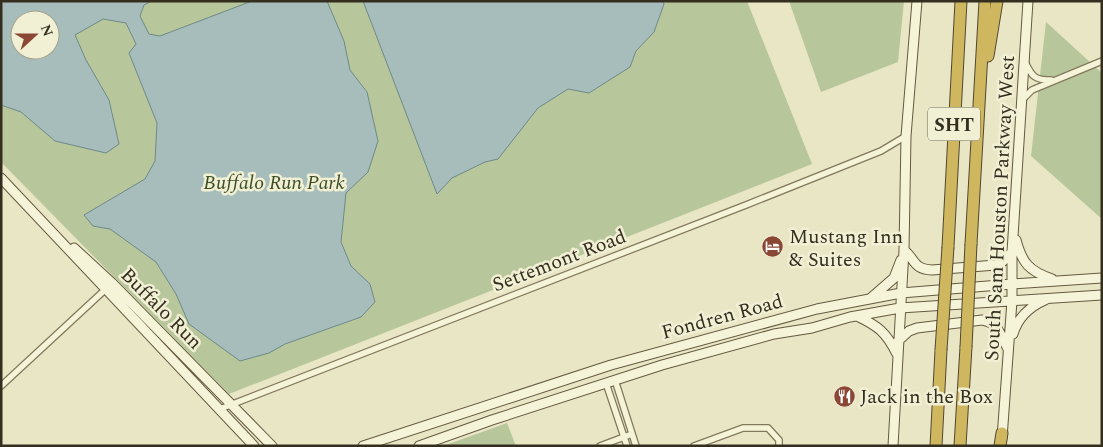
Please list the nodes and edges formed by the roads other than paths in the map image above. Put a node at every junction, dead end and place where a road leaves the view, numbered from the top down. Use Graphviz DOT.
graph roads {
  1 [pos="917,1"];
  2 [pos="961,1"];
  3 [pos="985,1"];
  4 [pos="997,1"];
  5 [pos="1028,1"];
  6 [pos="1102,61"];
  7 [pos="1024,62"];
  8 [pos="1054,80"];
  9 [pos="1023,99"];
  10 [pos="978,114"];
  11 [pos="906,136"];
  12 [pos="1,178"];
  13 [pos="1014,233"];
  14 [pos="904,250"];
  15 [pos="1012,252"];
  16 [pos="1102,278"];
  17 [pos="1057,281"];
  18 [pos="1012,284"];
  19 [pos="109,286"];
  20 [pos="901,293"];
  21 [pos="1102,295"];
  22 [pos="870,299"];
  23 [pos="1048,299"];
  24 [pos="1012,301"];
  25 [pos="900,308"];
  26 [pos="857,316"];
  27 [pos="771,320"];
  28 [pos="774,334"];
  29 [pos="898,341"];
  30 [pos="1008,349"];
  31 [pos="898,355"];
  32 [pos="606,367"];
  33 [pos="611,381"];
  34 [pos="1,386"];
  35 [pos="233,404"];
  36 [pos="487,405"];
  37 [pos="220,409"];
  38 [pos="492,420"];
  39 [pos="1002,433"];
  40 [pos="632,434"];
  41 [pos="624,438"];
  42 [pos="383,443"];
  43 [pos="251,444"];
  44 [pos="272,446"];
  45 [pos="363,446"];
  46 [pos="419,446"];
  47 [pos="600,446"];
  48 [pos="627,446"];
  49 [pos="636,446"];
  50 [pos="694,446"];
  51 [pos="779,446"];
  52 [pos="893,446"];
  53 [pos="935,446"];
  54 [pos="960,446"];
  55 [pos="1001,446"];
  1 -- 11 [label="main road"];
  2 -- 53 [label="highway, SHT, bridge"];
  3 -- 10 [label="highway, SHT"];
  4 -- 10 [label="highway"];
  5 -- 7 [label="main road, South Sam Houston Parkway West"];
  6 -- 8 [label="street"];
  7 -- 8 [label="street"];
  7 -- 9 [label="main road, South Sam Houston Parkway West"];
  8 -- 9 [label="street"];
  9 -- 13 [label="main road, South Sam Houston Parkway West"];
  10 -- 54 [label="highway, SHT, bridge"];
  11 -- 14 [label="main road"];
  11 -- 35 [label="street, Settemont Road"];
  12 -- 19 [label="main road, Buffalo Run"];
  13 -- 15 [label="main road, South Sam Houston Parkway West"];
  13 -- 17 [label="main road"];
  14 -- 15 [label="main road"];
  14 -- 20 [label="main road"];
  14 -- 22 [label="main road"];
  15 -- 18 [label="main road, South Sam Houston Parkway West"];
  16 -- 17 [label="main road, Fondren Road"];
  17 -- 18 [label="main road, Fondren Road"];
  18 -- 20 [label="main road, Fondren Road"];
  18 -- 24 [label="main road, South Sam Houston Parkway West"];
  19 -- 34 [label="street"];
  19 -- 35 [label="main road, Buffalo Run"];
  19 -- 37 [label="main road, Buffalo Run"];
  20 -- 22 [label="main road, Fondren Road"];
  20 -- 25 [label="main road"];
  21 -- 23 [label="main road, Fondren Road"];
  22 -- 27 [label="main road, Fondren Road"];
  23 -- 24 [label="main road, Fondren Road"];
  23 -- 30 [label="main road"];
  24 -- 25 [label="main road, Fondren Road"];
  24 -- 30 [label="main road, South Sam Houston Parkway West"];
  25 -- 26 [label="main road, Fondren Road"];
  25 -- 29 [label="main road"];
  26 -- 28 [label="main road, Fondren Road"];
  26 -- 31 [label="main road"];
  27 -- 28 [label="main road"];
  27 -- 32 [label="main road, Fondren Road"];
  28 -- 33 [label="main road, Fondren Road"];
  29 -- 30 [label="main road"];
  29 -- 31 [label="main road"];
  30 -- 39 [label="main road, South Sam Houston Parkway West"];
  31 -- 52 [label="main road"];
  32 -- 33 [label="main road"];
  32 -- 36 [label="main road, Fondren Road"];
  33 -- 38 [label="main road, Fondren Road"];
  33 -- 40 [label="street"];
  33 -- 41 [label="street"];
  35 -- 37 [label="street, Settemont Road"];
  35 -- 44 [label="main road, Buffalo Run"];
  36 -- 38 [label="main road"];
  36 -- 42 [label="main road, Fondren Road"];
  37 -- 43 [label="main road, Buffalo Run"];
  38 -- 46 [label="main road, Fondren Road"];
  39 -- 55 [label="highway"];
  40 -- 41 [label="street"];
  40 -- 49 [label="street"];
  41 -- 47 [label="street"];
  41 -- 48 [label="street"];
  42 -- 45 [label="main road, Fondren Road"];
  50 -- 51 [label="street"];
}
